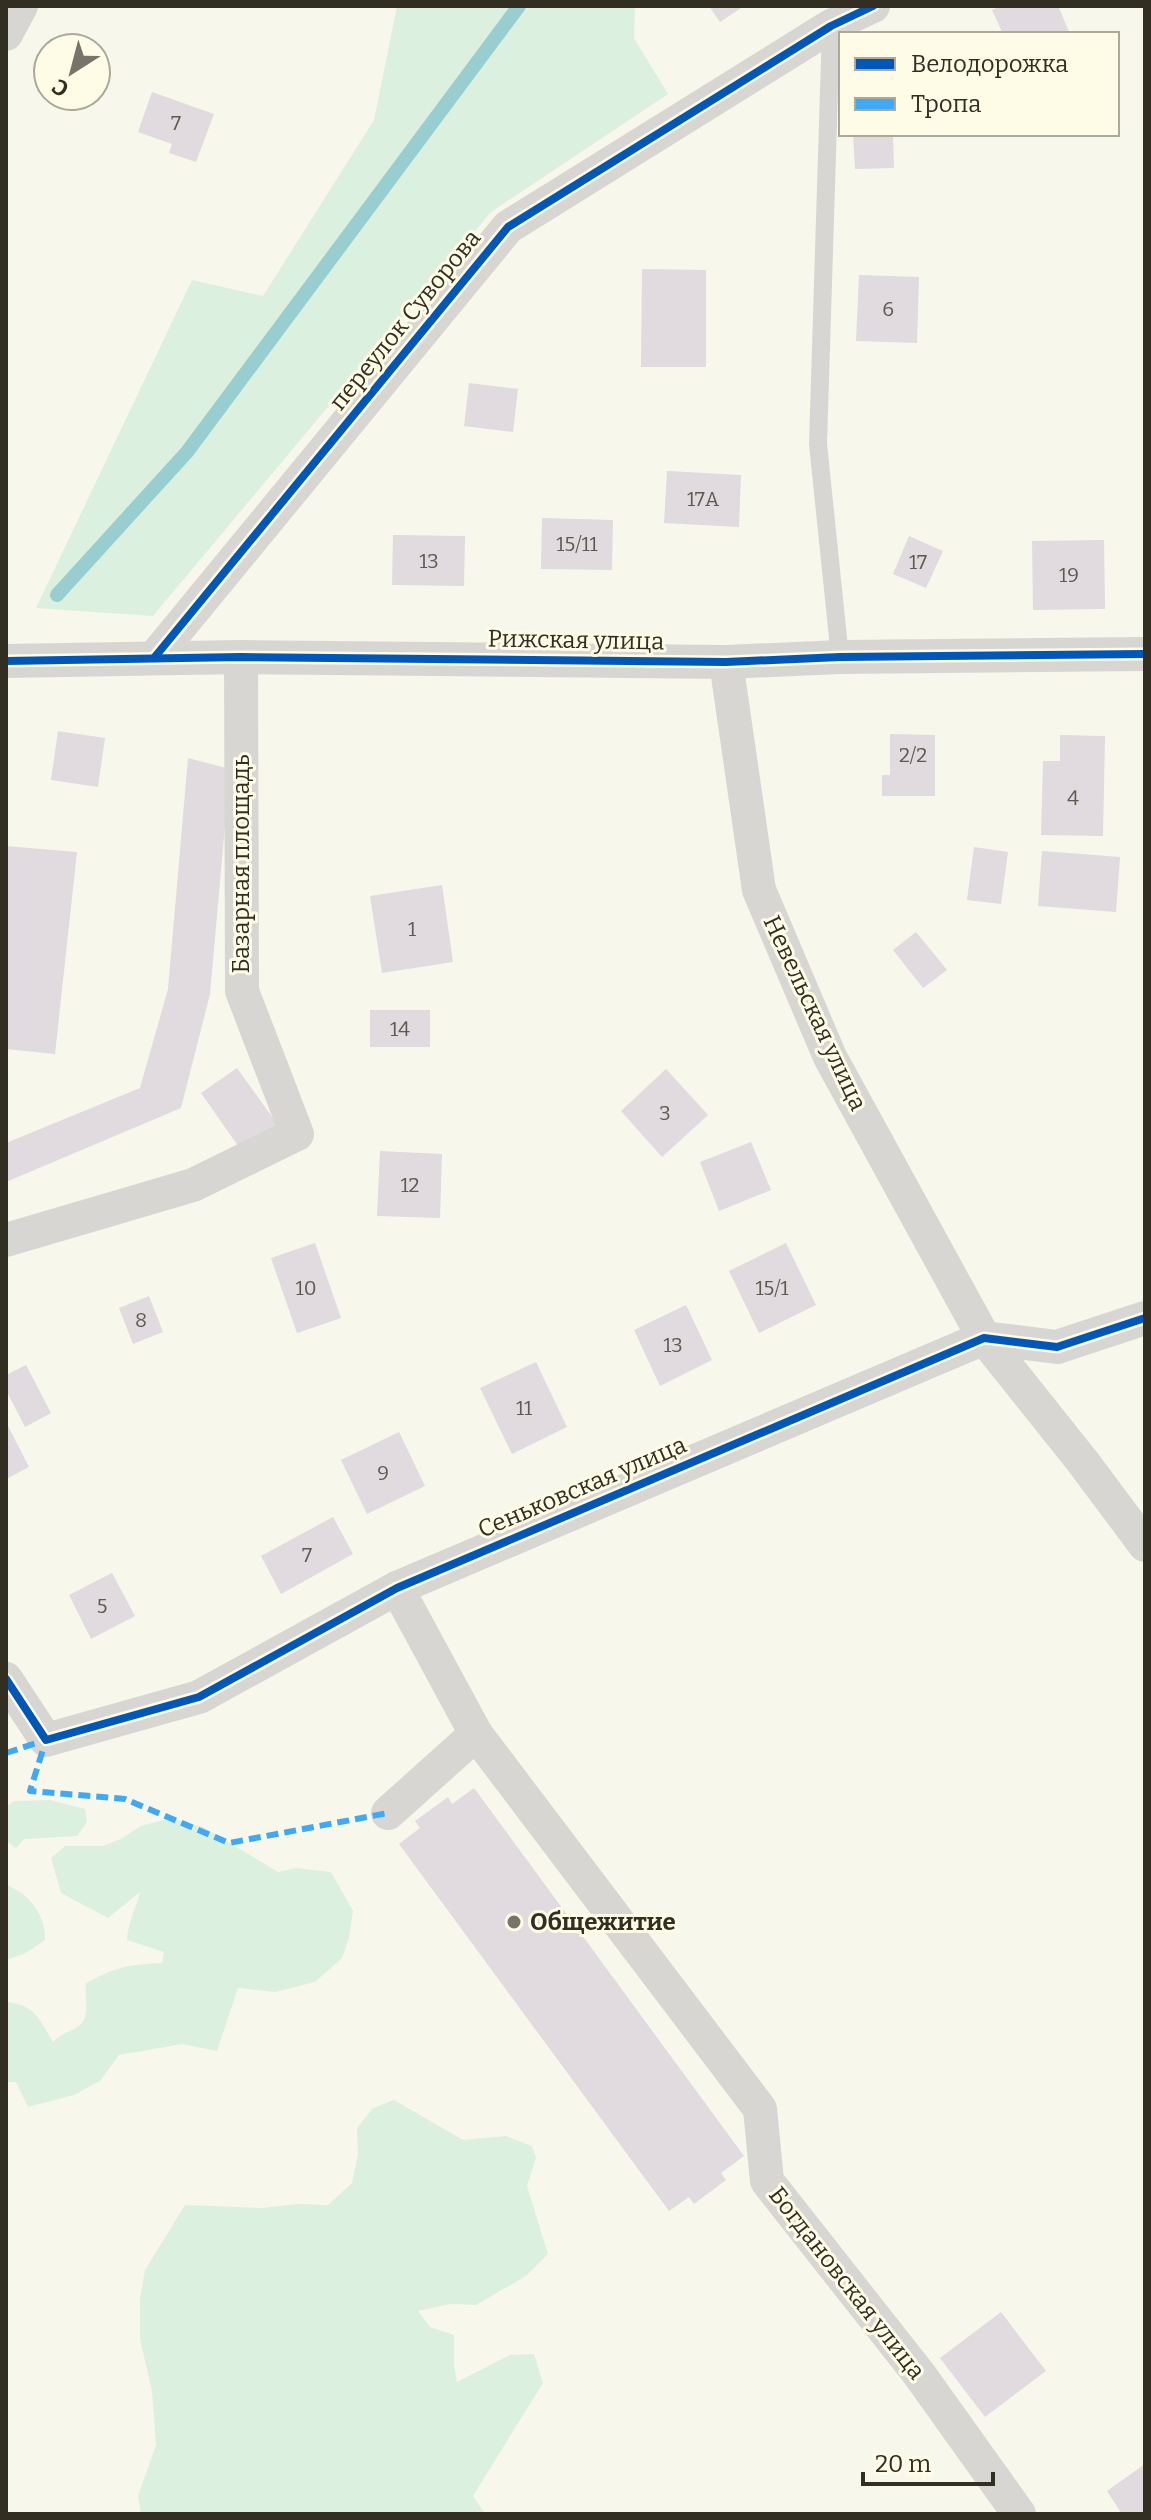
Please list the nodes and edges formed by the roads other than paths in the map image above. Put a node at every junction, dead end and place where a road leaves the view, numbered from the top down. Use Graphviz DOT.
graph roads {
  1 [pos="21,6"];
  2 [pos="873,6"];
  3 [pos="831,26"];
  4 [pos="6,34"];
  5 [pos="1145,654"];
  6 [pos="241,657"];
  7 [pos="840,657"];
  8 [pos="154,658"];
  9 [pos="6,661"];
  10 [pos="726,662"];
  11 [pos="6,1240"];
  12 [pos="1145,1318"];
  13 [pos="984,1338"];
  14 [pos="1145,1545"];
  15 [pos="397,1588"];
  16 [pos="6,1679"];
  17 [pos="476,1734"];
  18 [pos="388,1813"];
  19 [pos="1019,2514"];
  1 -- 4 [label="street"];
  2 -- 3 [label="street, переулок Суворова"];
  3 -- 7 [label="lane"];
  3 -- 8 [label="street, переулок Суворова"];
  5 -- 7 [label="street, Рижская улица"];
  6 -- 8 [label="street, Рижская улица"];
  6 -- 10 [label="street, Рижская улица"];
  6 -- 11 [label="street, Базарная площадь"];
  7 -- 10 [label="street, Рижская улица"];
  8 -- 9 [label="street, Рижская улица"];
  10 -- 13 [label="street, Невельская улица"];
  12 -- 13 [label="street"];
  13 -- 14 [label="street, Невельская улица"];
  13 -- 15 [label="street, Сеньковская улица"];
  15 -- 16 [label="street, Сеньковская улица"];
  15 -- 17 [label="street, Богдановская улица"];
  17 -- 18 [label="street"];
  17 -- 19 [label="street, Богдановская улица"];
}
